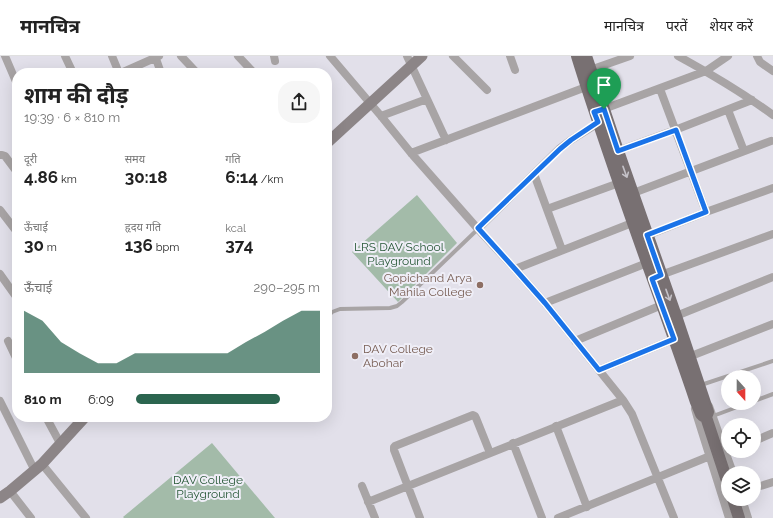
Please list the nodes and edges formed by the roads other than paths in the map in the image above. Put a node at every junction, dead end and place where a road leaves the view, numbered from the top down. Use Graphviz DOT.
graph roads {
  1 [pos="5,56"];
  2 [pos="65,56"];
  3 [pos="112,56"];
  4 [pos="156,56"];
  5 [pos="181,56"];
  6 [pos="238,56"];
  7 [pos="330,56"];
  8 [pos="422,56"];
  9 [pos="453,56"];
  10 [pos="510,56"];
  11 [pos="577,56"];
  12 [pos="586,56"];
  13 [pos="630,56"];
  14 [pos="678,56"];
  15 [pos="728,56"];
  16 [pos="757,56"];
  17 [pos="410,61"];
  18 [pos="70,68"];
  19 [pos="118,68"];
  20 [pos="131,68"];
  21 [pos="160,68"];
  22 [pos="192,68"];
  23 [pos="249,68"];
  24 [pos="515,70"];
  25 [pos="590,70"];
  26 [pos="706,71"];
  27 [pos="773,71"];
  28 [pos="12,72"];
  29 [pos="586,87"];
  30 [pos="660,89"];
  31 [pos="487,90"];
  32 [pos="427,99"];
  33 [pos="752,100"];
  34 [pos="371,104"];
  35 [pos="728,110"];
  36 [pos="599,115"];
  37 [pos="381,116"];
  38 [pos="773,116"];
  39 [pos="676,130"];
  40 [pos="332,139"];
  41 [pos="446,140"];
  42 [pos="771,141"];
  43 [pos="744,150"];
  44 [pos="411,153"];
  45 [pos="613,153"];
  46 [pos="0,155"];
  47 [pos="12,165"];
  48 [pos="691,172"];
  49 [pos="534,174"];
  50 [pos="619,183"];
  51 [pos="773,188"];
  52 [pos="628,195"];
  53 [pos="0,210"];
  54 [pos="547,210"];
  55 [pos="706,212"];
  56 [pos="632,223"];
  57 [pos="12,226"];
  58 [pos="478,228"];
  59 [pos="773,234"];
  60 [pos="643,237"];
  61 [pos="562,250"];
  62 [pos="647,263"];
  63 [pos="515,269"];
  64 [pos="0,274"];
  65 [pos="657,277"];
  66 [pos="773,277"];
  67 [pos="12,291"];
  68 [pos="545,303"];
  69 [pos="662,305"];
  70 [pos="332,312"];
  71 [pos="676,316"];
  72 [pos="773,324"];
  73 [pos="674,339"];
  74 [pos="8,341"];
  75 [pos="575,341"];
  76 [pos="12,349"];
  77 [pos="686,358"];
  78 [pos="773,361"];
  79 [pos="599,370"];
  80 [pos="695,387"];
  81 [pos="773,394"];
  82 [pos="761,398"];
  83 [pos="623,400"];
  84 [pos="0,401"];
  85 [pos="700,401"];
  86 [pos="731,410"];
  87 [pos="709,419"];
  88 [pos="48,422"];
  89 [pos="81,422"];
  90 [pos="556,426"];
  91 [pos="773,433"];
  92 [pos="761,438"];
  93 [pos="721,440"];
  94 [pos="513,443"];
  95 [pos="60,445"];
  96 [pos="490,453"];
  97 [pos="710,456"];
  98 [pos="723,466"];
  99 [pos="38,468"];
  100 [pos="658,477"];
  101 [pos="773,482"];
  102 [pos="362,486"];
  103 [pos="408,486"];
  104 [pos="761,486"];
  105 [pos="10,491"];
  106 [pos="0,498"];
  107 [pos="368,502"];
  108 [pos="735,506"];
  109 [pos="744,506"];
  110 [pos="587,507"];
  111 [pos="31,518"];
  112 [pos="86,518"];
  113 [pos="375,518"];
  114 [pos="420,518"];
  115 [pos="542,518"];
  116 [pos="558,518"];
  117 [pos="674,518"];
  118 [pos="729,518"];
  119 [pos="739,518"];
  120 [pos="748,518"];
  1 -- 28 [label="street"];
  2 -- 18 [label="street"];
  3 -- 19 [label="street"];
  4 -- 20 [label="street"];
  4 -- 21 [label="street"];
  5 -- 22 [label="street"];
  6 -- 23 [label="street"];
  7 -- 34 [label="street"];
  8 -- 17 [label="street"];
  9 -- 31 [label="street"];
  10 -- 24 [label="street"];
  11 -- 29 [label="main road"];
  12 -- 25 [label="main road"];
  13 -- 25 [label="street"];
  14 -- 26 [label="street"];
  15 -- 26 [label="street"];
  16 -- 27 [label="street"];
  17 -- 32 [label="street"];
  17 -- 34 [label="street"];
  25 -- 36 [label="main road"];
  26 -- 30 [label="street"];
  26 -- 33 [label="street"];
  29 -- 36 [label="main road"];
  29 -- 41 [label="street"];
  30 -- 36 [label="street"];
  30 -- 39 [label="street"];
  32 -- 37 [label="street"];
  32 -- 41 [label="street"];
  33 -- 35 [label="street"];
  33 -- 38 [label="street"];
  34 -- 37 [label="street"];
  34 -- 40 [label="street"];
  35 -- 39 [label="street"];
  35 -- 43 [label="street"];
  36 -- 45 [label="main road"];
  36 -- 49 [label="street"];
  37 -- 44 [label="street"];
  39 -- 45 [label="street"];
  39 -- 48 [label="street"];
  41 -- 44 [label="street"];
  42 -- 43 [label="street"];
  43 -- 48 [label="street"];
  44 -- 58 [label="street"];
  45 -- 50 [label="main road"];
  45 -- 52 [label="main road, one-way"];
  46 -- 47 [label="street"];
  48 -- 52 [label="street"];
  48 -- 55 [label="street"];
  49 -- 54 [label="street"];
  49 -- 58 [label="street"];
  50 -- 52 [label="main road"];
  50 -- 54 [label="street"];
  51 -- 55 [label="street"];
  52 -- 56 [label="main road"];
  52 -- 60 [label="main road"];
  53 -- 57 [label="street"];
  54 -- 61 [label="street"];
  55 -- 60 [label="street"];
  56 -- 60 [label="main road"];
  56 -- 61 [label="street"];
  58 -- 63 [label="street"];
  58 -- 70 [label="lane"];
  59 -- 65 [label="street"];
  60 -- 62 [label="main road"];
  60 -- 65 [label="main road"];
  61 -- 63 [label="street"];
  62 -- 65 [label="main road"];
  62 -- 68 [label="street"];
  63 -- 68 [label="street"];
  64 -- 67 [label="street"];
  65 -- 69 [label="main road"];
  65 -- 71 [label="main road, one-way"];
  66 -- 71 [label="street"];
  68 -- 75 [label="street"];
  69 -- 73 [label="main road"];
  69 -- 75 [label="street"];
  71 -- 77 [label="main road"];
  72 -- 77 [label="street"];
  73 -- 77 [label="main road"];
  73 -- 79 [label="street"];
  74 -- 76 [label="street"];
  75 -- 79 [label="street"];
  77 -- 80 [label="main road"];
  78 -- 80 [label="lane"];
  79 -- 83 [label="street"];
  80 -- 85 [label="main road"];
  81 -- 82 [label="lane"];
  83 -- 90 [label="street"];
  83 -- 100 [label="street"];
  84 -- 99 [label="street"];
  85 -- 87 [label="main road"];
  85 -- 97 [label="street"];
  86 -- 87 [label="lane"];
  87 -- 93 [label="street"];
  87 -- 98 [label="main road"];
  88 -- 95 [label="street"];
  89 -- 95 [label="street"];
  90 -- 94 [label="street"];
  90 -- 110 [label="street"];
  91 -- 92 [label="street"];
  94 -- 96 [label="street"];
  94 -- 115 [label="street"];
  95 -- 99 [label="street"];
  96 -- 103 [label="street"];
  96 -- 103 [label="street"];
  97 -- 100 [label="street"];
  97 -- 118 [label="street"];
  99 -- 105 [label="street"];
  99 -- 112 [label="street"];
  100 -- 110 [label="street"];
  100 -- 117 [label="street"];
  101 -- 104 [label="street"];
  102 -- 107 [label="street"];
  103 -- 107 [label="street"];
  103 -- 114 [label="street"];
  105 -- 106 [label="street"];
  105 -- 111 [label="street"];
  107 -- 113 [label="street"];
  108 -- 119 [label="main road"];
  109 -- 120 [label="street"];
  110 -- 116 [label="street"];
}
